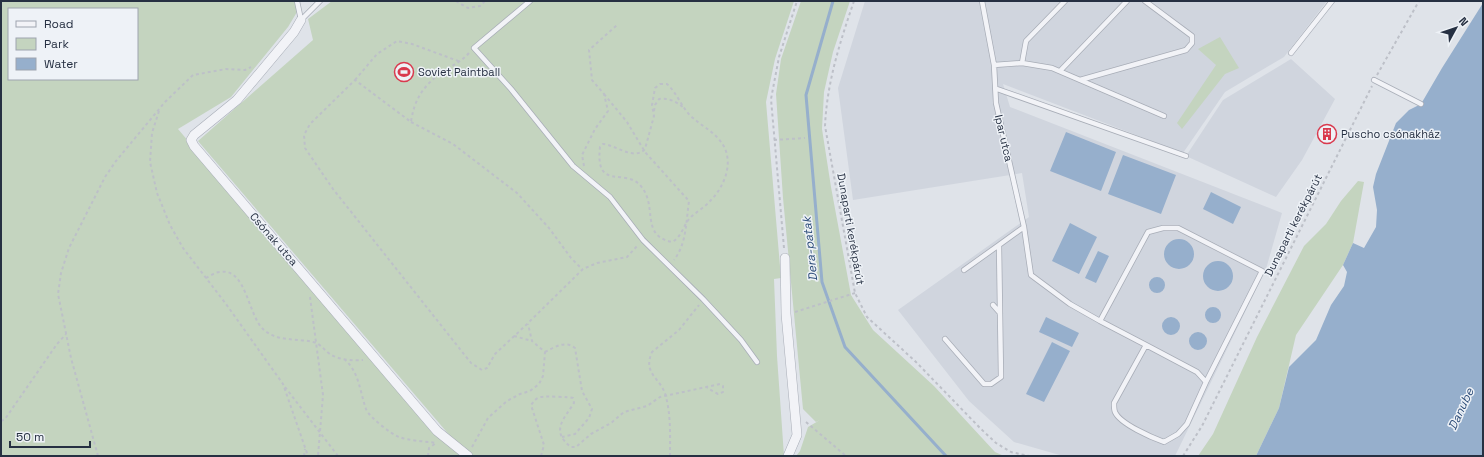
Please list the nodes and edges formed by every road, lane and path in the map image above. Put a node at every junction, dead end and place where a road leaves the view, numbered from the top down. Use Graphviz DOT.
graph roads {
  1 [pos="297,1"];
  2 [pos="320,1"];
  3 [pos="456,1"];
  4 [pos="485,1"];
  5 [pos="530,1"];
  6 [pos="797,1"];
  7 [pos="854,1"];
  8 [pos="982,1"];
  9 [pos="1065,1"];
  10 [pos="1127,1"];
  11 [pos="1145,1"];
  12 [pos="1332,1"];
  13 [pos="1419,1"];
  14 [pos="301,20"];
  15 [pos="617,25"];
  16 [pos="474,48"];
  17 [pos="1291,54"];
  18 [pos="460,62"];
  19 [pos="1022,63"];
  20 [pos="994,65"];
  21 [pos="251,67"];
  22 [pos="1060,72"];
  23 [pos="355,80"];
  24 [pos="1080,80"];
  25 [pos="1374,80"];
  26 [pos="997,89"];
  27 [pos="604,94"];
  28 [pos="1421,104"];
  29 [pos="159,110"];
  30 [pos="687,110"];
  31 [pos="654,116"];
  32 [pos="1164,116"];
  33 [pos="411,122"];
  34 [pos="805,138"];
  35 [pos="774,140"];
  36 [pos="1186,156"];
  37 [pos="585,175"];
  38 [pos="1024,226"];
  39 [pos="643,240"];
  40 [pos="999,245"];
  41 [pos="785,258"];
  42 [pos="669,266"];
  43 [pos="583,269"];
  44 [pos="964,270"];
  45 [pos="206,278"];
  46 [pos="307,278"];
  47 [pos="855,293"];
  48 [pos="704,299"];
  49 [pos="993,305"];
  50 [pos="802,310"];
  51 [pos="1000,313"];
  52 [pos="1100,321"];
  53 [pos="528,324"];
  54 [pos="66,334"];
  55 [pos="514,336"];
  56 [pos="945,339"];
  57 [pos="532,341"];
  58 [pos="316,343"];
  59 [pos="1146,345"];
  60 [pos="545,352"];
  61 [pos="343,359"];
  62 [pos="362,361"];
  63 [pos="757,362"];
  64 [pos="1206,382"];
  65 [pos="284,384"];
  66 [pos="707,388"];
  67 [pos="666,396"];
  68 [pos="795,415"];
  69 [pos="1,421"];
  70 [pos="320,432"];
  71 [pos="444,437"];
  72 [pos="562,437"];
  73 [pos="436,443"];
  74 [pos="305,447"];
  75 [pos="467,455"];
  76 [pos="98,456"];
  77 [pos="304,456"];
  78 [pos="308,456"];
  79 [pos="318,456"];
  80 [pos="338,456"];
  81 [pos="428,456"];
  82 [pos="541,456"];
  83 [pos="670,456"];
  84 [pos="788,456"];
  85 [pos="846,456"];
  86 [pos="1029,456"];
  87 [pos="1183,456"];
  1 -- 14 [label="lane"];
  2 -- 14 [label="lane"];
  3 -- 4 [label="path"];
  5 -- 16 [label="lane"];
  6 -- 35 [label="path"];
  7 -- 47 [label="path, Dunaparti kerékpárút"];
  8 -- 20 [label="lane, Ipar utca"];
  9 -- 19 [label="lane"];
  10 -- 22 [label="lane"];
  11 -- 24 [label="lane"];
  12 -- 17 [label="lane"];
  13 -- 25 [label="path, Dunaparti kerékpárút"];
  14 -- 46 [label="street, Csónak utca"];
  15 -- 27 [label="path"];
  16 -- 18 [label="path"];
  16 -- 37 [label="lane"];
  18 -- 23 [label="path"];
  18 -- 33 [label="path"];
  19 -- 20 [label="lane"];
  19 -- 22 [label="lane"];
  20 -- 26 [label="lane, Ipar utca"];
  21 -- 29 [label="path"];
  22 -- 24 [label="lane"];
  23 -- 33 [label="path"];
  23 -- 55 [label="path"];
  24 -- 32 [label="lane"];
  25 -- 28 [label="lane"];
  25 -- 87 [label="path, Dunaparti kerékpárút"];
  26 -- 36 [label="lane"];
  26 -- 38 [label="lane, Ipar utca"];
  27 -- 37 [label="path"];
  27 -- 42 [label="path"];
  29 -- 45 [label="path"];
  29 -- 54 [label="path"];
  30 -- 31 [label="path"];
  30 -- 31 [label="path"];
  30 -- 31 [label="path"];
  33 -- 43 [label="path"];
  34 -- 35 [label="path"];
  35 -- 41 [label="path"];
  37 -- 39 [label="lane"];
  38 -- 40 [label="lane"];
  38 -- 52 [label="lane, Ipar utca"];
  39 -- 42 [label="lane"];
  39 -- 43 [label="path"];
  40 -- 44 [label="lane"];
  40 -- 51 [label="lane"];
  41 -- 68 [label="street"];
  42 -- 48 [label="lane"];
  43 -- 53 [label="path"];
  45 -- 58 [label="path"];
  45 -- 65 [label="path"];
  46 -- 58 [label="path"];
  46 -- 71 [label="street, Csónak utca"];
  47 -- 50 [label="path"];
  47 -- 86 [label="path, Dunaparti kerékpárút"];
  48 -- 63 [label="lane"];
  48 -- 67 [label="path"];
  49 -- 51 [label="lane"];
  51 -- 56 [label="lane"];
  52 -- 59 [label="lane"];
  52 -- 64 [label="lane"];
  53 -- 55 [label="path"];
  53 -- 57 [label="path"];
  54 -- 69 [label="path"];
  54 -- 76 [label="path"];
  55 -- 57 [label="path"];
  57 -- 60 [label="path"];
  58 -- 61 [label="path"];
  58 -- 70 [label="path"];
  59 -- 64 [label="lane"];
  59 -- 64 [label="lane"];
  60 -- 72 [label="path"];
  60 -- 75 [label="path"];
  61 -- 62 [label="path"];
  61 -- 73 [label="path"];
  65 -- 70 [label="path"];
  65 -- 74 [label="path"];
  66 -- 66 [label="path"];
  66 -- 67 [label="path"];
  67 -- 72 [label="path"];
  67 -- 83 [label="path"];
  68 -- 84 [label="street"];
  68 -- 85 [label="path"];
  70 -- 79 [label="path"];
  70 -- 80 [label="path"];
  71 -- 73 [label="path"];
  71 -- 75 [label="street, Csónak utca"];
  72 -- 82 [label="path"];
  73 -- 81 [label="path"];
  74 -- 77 [label="path"];
  74 -- 78 [label="path"];
}
